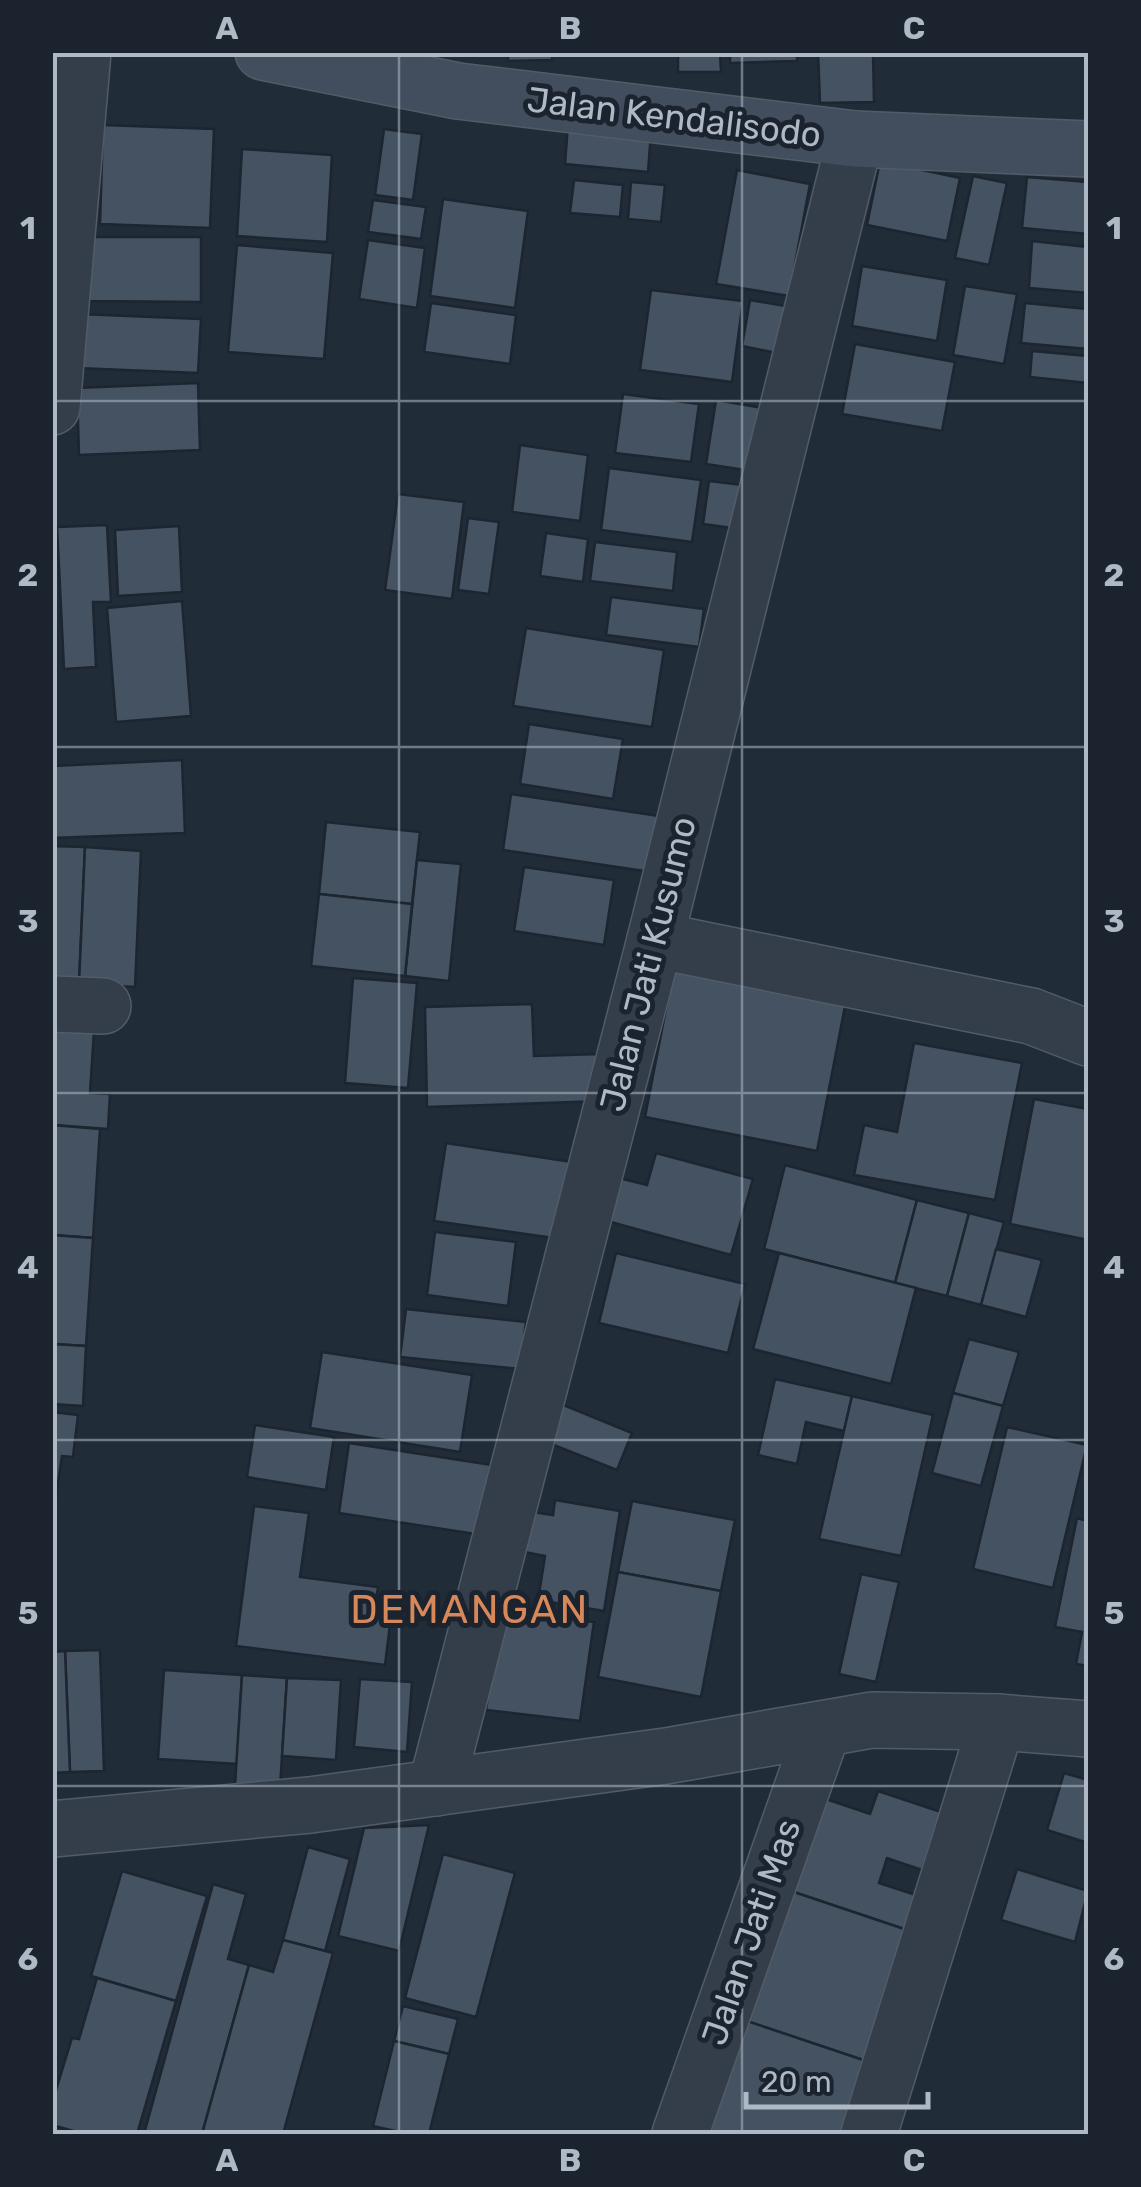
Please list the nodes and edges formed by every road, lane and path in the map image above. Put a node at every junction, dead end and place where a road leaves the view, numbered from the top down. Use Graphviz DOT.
graph roads {
  1 [pos="83,52"];
  2 [pos="263,52"];
  3 [pos="854,139"];
  4 [pos="1088,150"];
  5 [pos="52,408"];
  6 [pos="654,940"];
  7 [pos="1088,1038"];
  8 [pos="997,1722"];
  9 [pos="822,1729"];
  10 [pos="1088,1729"];
  11 [pos="436,1788"];
  12 [pos="52,1830"];
  13 [pos="680,2134"];
  14 [pos="869,2134"];
  1 -- 5 [label="street"];
  2 -- 3 [label="street, Jalan Kendalisodo"];
  3 -- 4 [label="street, Jalan Kendalisodo"];
  3 -- 6 [label="street, Jalan Jati Kusumo"];
  6 -- 7 [label="street"];
  6 -- 11 [label="street, Jalan Jati Kusumo"];
  8 -- 9 [label="street"];
  8 -- 10 [label="street"];
  8 -- 14 [label="street"];
  9 -- 11 [label="street"];
  9 -- 13 [label="street, Jalan Jati Mas"];
  11 -- 12 [label="street"];
}
